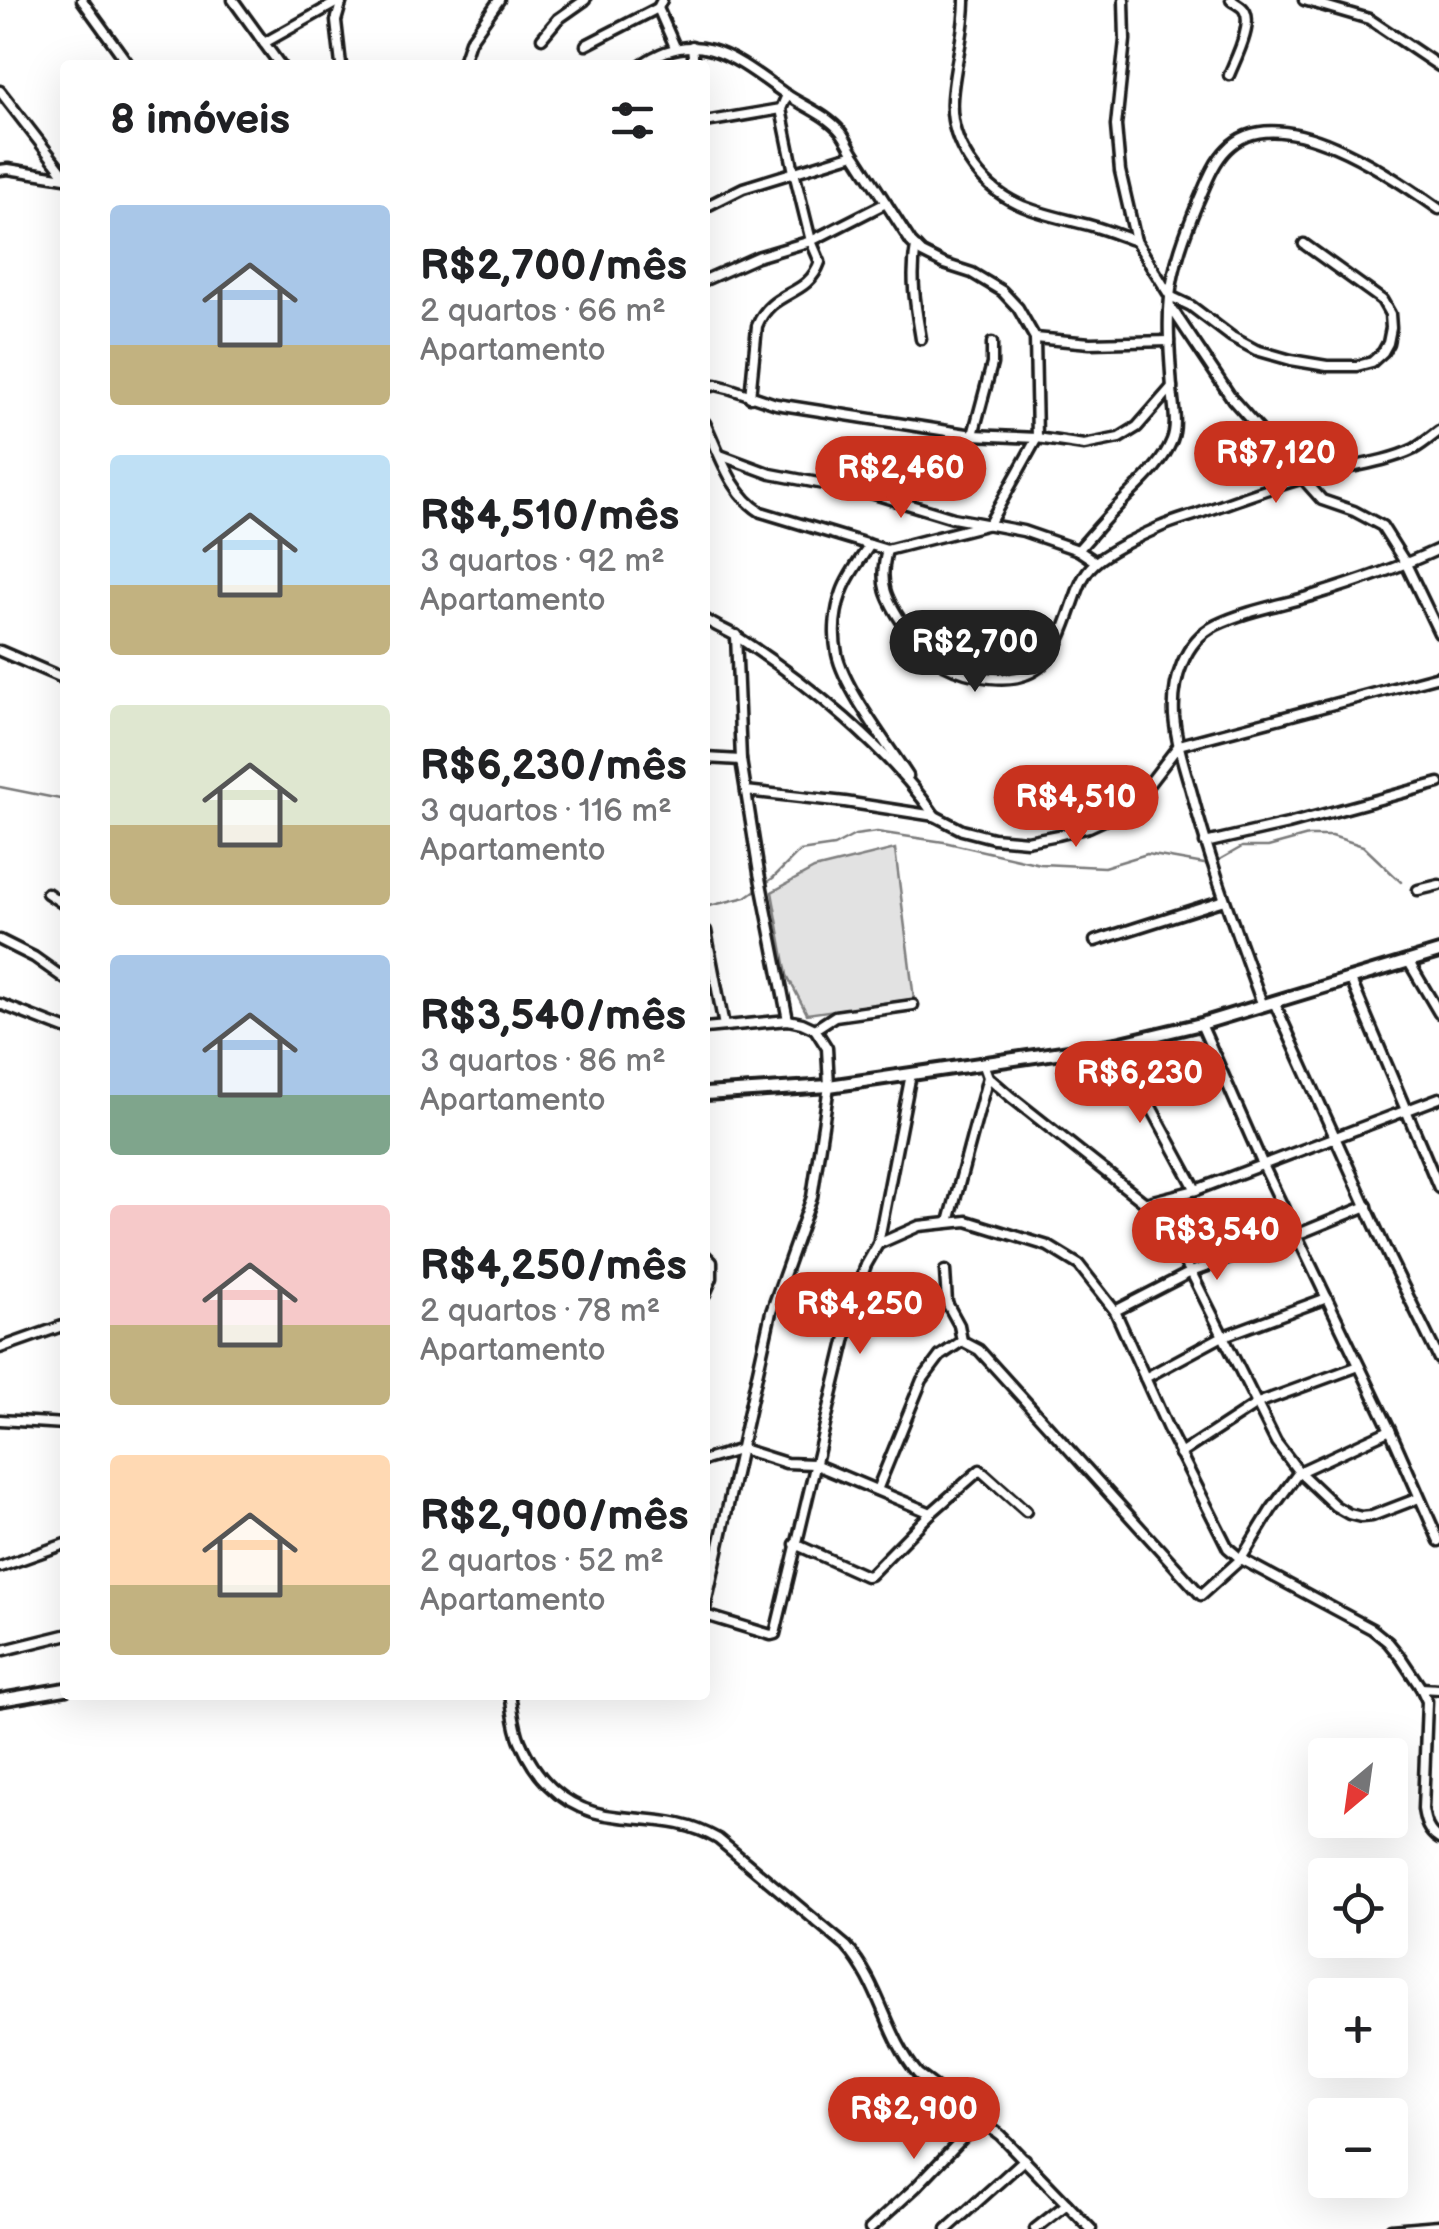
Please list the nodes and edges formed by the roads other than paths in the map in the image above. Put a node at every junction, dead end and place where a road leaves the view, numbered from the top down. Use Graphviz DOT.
graph roads {
  1 [pos="82,0"];
  2 [pos="234,0"];
  3 [pos="342,0"];
  4 [pos="499,0"];
  5 [pos="584,0"];
  6 [pos="965,0"];
  7 [pos="1124,0"];
  8 [pos="1231,0"];
  9 [pos="1304,0"];
  10 [pos="660,4"];
  11 [pos="542,38"];
  12 [pos="264,43"];
  13 [pos="586,44"];
  14 [pos="692,46"];
  15 [pos="675,47"];
  16 [pos="125,60"];
  17 [pos="276,60"];
  18 [pos="340,60"];
  19 [pos="464,60"];
  20 [pos="648,60"];
  21 [pos="693,60"];
  22 [pos="1439,66"];
  23 [pos="1229,75"];
  24 [pos="0,91"];
  25 [pos="787,95"];
  26 [pos="781,109"];
  27 [pos="710,121"];
  28 [pos="854,154"];
  29 [pos="60,169"];
  30 [pos="0,170"];
  31 [pos="794,172"];
  32 [pos="60,175"];
  33 [pos="886,203"];
  34 [pos="710,204"];
  35 [pos="1439,208"];
  36 [pos="811,241"];
  37 [pos="1136,241"];
  38 [pos="1304,244"];
  39 [pos="916,247"];
  40 [pos="710,278"];
  41 [pos="1170,296"];
  42 [pos="1170,306"];
  43 [pos="1034,338"];
  44 [pos="921,339"];
  45 [pos="1170,341"];
  46 [pos="992,343"];
  47 [pos="710,386"];
  48 [pos="1172,387"];
  49 [pos="750,397"];
  50 [pos="1439,431"];
  51 [pos="710,434"];
  52 [pos="973,435"];
  53 [pos="1037,438"];
  54 [pos="720,455"];
  55 [pos="1304,478"];
  56 [pos="989,524"];
  57 [pos="870,544"];
  58 [pos="1439,548"];
  59 [pos="887,550"];
  60 [pos="1078,550"];
  61 [pos="1096,562"];
  62 [pos="1406,564"];
  63 [pos="710,623"];
  64 [pos="719,628"];
  65 [pos="710,632"];
  66 [pos="1439,633"];
  67 [pos="736,635"];
  68 [pos="0,650"];
  69 [pos="1439,676"];
  70 [pos="60,677"];
  71 [pos="1179,745"];
  72 [pos="710,758"];
  73 [pos="741,760"];
  74 [pos="1439,782"];
  75 [pos="916,788"];
  76 [pos="746,791"];
  77 [pos="936,816"];
  78 [pos="1206,848"];
  79 [pos="1439,885"];
  80 [pos="1418,890"];
  81 [pos="46,894"];
  82 [pos="1224,900"];
  83 [pos="60,901"];
  84 [pos="0,940"];
  85 [pos="1096,941"];
  86 [pos="710,952"];
  87 [pos="1439,952"];
  88 [pos="1409,962"];
  89 [pos="60,976"];
  90 [pos="1350,980"];
  91 [pos="0,1004"];
  92 [pos="1269,1004"];
  93 [pos="913,1005"];
  94 [pos="1439,1014"];
  95 [pos="788,1020"];
  96 [pos="1201,1024"];
  97 [pos="60,1026"];
  98 [pos="724,1026"];
  99 [pos="710,1027"];
  100 [pos="815,1028"];
  101 [pos="1117,1044"];
  102 [pos="983,1063"];
  103 [pos="911,1074"];
  104 [pos="988,1077"];
  105 [pos="829,1086"];
  106 [pos="710,1094"];
  107 [pos="1439,1098"];
  108 [pos="1404,1111"];
  109 [pos="1334,1138"];
  110 [pos="1263,1165"];
  111 [pos="1439,1188"];
  112 [pos="1196,1190"];
  113 [pos="1144,1203"];
  114 [pos="1367,1206"];
  115 [pos="949,1222"];
  116 [pos="1296,1235"];
  117 [pos="878,1244"];
  118 [pos="945,1271"];
  119 [pos="1191,1272"];
  120 [pos="1327,1298"];
  121 [pos="1115,1311"];
  122 [pos="60,1327"];
  123 [pos="1222,1336"];
  124 [pos="962,1341"];
  125 [pos="0,1348"];
  126 [pos="1439,1358"];
  127 [pos="1359,1366"];
  128 [pos="1145,1378"];
  129 [pos="1258,1403"];
  130 [pos="0,1420"];
  131 [pos="60,1424"];
  132 [pos="1390,1430"];
  133 [pos="742,1449"];
  134 [pos="1180,1454"];
  135 [pos="710,1459"];
  136 [pos="814,1464"];
  137 [pos="1299,1472"];
  138 [pos="877,1490"];
  139 [pos="1420,1498"];
  140 [pos="1026,1511"];
  141 [pos="932,1513"];
  142 [pos="1439,1541"];
  143 [pos="795,1544"];
  144 [pos="60,1546"];
  145 [pos="1241,1559"];
  146 [pos="0,1567"];
  147 [pos="710,1590"];
  148 [pos="710,1614"];
  149 [pos="60,1636"];
  150 [pos="0,1651"];
  151 [pos="1421,1688"];
  152 [pos="60,1690"];
  153 [pos="1439,1690"];
  154 [pos="0,1700"];
  155 [pos="511,1700"];
  156 [pos="1439,1839"];
  157 [pos="982,2120"];
  158 [pos="1025,2159"];
  159 [pos="1067,2204"];
  160 [pos="1439,2225"];
  161 [pos="1425,2227"];
  162 [pos="870,2229"];
  163 [pos="946,2229"];
  164 [pos="1035,2229"];
  165 [pos="1091,2229"];
  166 [pos="1392,2229"];
  1 -- 16 [label="street"];
  2 -- 12 [label="street"];
  3 -- 12 [label="street"];
  3 -- 18 [label="street"];
  4 -- 19 [label="street"];
  5 -- 11 [label="street"];
  6 -- 37 [label="street"];
  7 -- 37 [label="street"];
  8 -- 23 [label="street"];
  9 -- 22 [label="street"];
  10 -- 13 [label="street"];
  10 -- 15 [label="street"];
  12 -- 17 [label="street"];
  14 -- 15 [label="street"];
  14 -- 21 [label="street"];
  14 -- 25 [label="street"];
  15 -- 20 [label="street"];
  24 -- 29 [label="street"];
  25 -- 26 [label="street"];
  25 -- 28 [label="street"];
  26 -- 27 [label="street"];
  26 -- 31 [label="street"];
  28 -- 31 [label="street"];
  28 -- 33 [label="street"];
  30 -- 32 [label="street"];
  31 -- 34 [label="street"];
  31 -- 36 [label="street"];
  33 -- 36 [label="street"];
  33 -- 39 [label="street"];
  35 -- 41 [label="street"];
  36 -- 40 [label="street"];
  36 -- 49 [label="street"];
  37 -- 41 [label="street"];
  38 -- 41 [label="street"];
  39 -- 43 [label="street"];
  39 -- 44 [label="street"];
  41 -- 42 [label="street"];
  42 -- 45 [label="street"];
  42 -- 55 [label="street"];
  43 -- 45 [label="street"];
  43 -- 53 [label="street"];
  45 -- 48 [label="street"];
  46 -- 52 [label="street"];
  47 -- 49 [label="street"];
  48 -- 53 [label="street"];
  48 -- 60 [label="street"];
  49 -- 52 [label="street"];
  50 -- 55 [label="street"];
  51 -- 54 [label="street"];
  52 -- 53 [label="street"];
  53 -- 56 [label="street"];
  54 -- 56 [label="street"];
  54 -- 57 [label="street"];
  55 -- 61 [label="street"];
  55 -- 62 [label="street"];
  56 -- 59 [label="street"];
  56 -- 60 [label="street"];
  57 -- 59 [label="street"];
  57 -- 75 [label="street"];
  58 -- 62 [label="street"];
  59 -- 61 [label="street"];
  60 -- 61 [label="street"];
  62 -- 66 [label="street"];
  62 -- 71 [label="street"];
  63 -- 64 [label="street"];
  64 -- 65 [label="street"];
  64 -- 67 [label="street"];
  67 -- 73 [label="street"];
  67 -- 75 [label="street"];
  68 -- 70 [label="street"];
  69 -- 71 [label="street"];
  71 -- 77 [label="street"];
  71 -- 78 [label="street"];
  72 -- 73 [label="street"];
  73 -- 76 [label="street"];
  74 -- 78 [label="street"];
  75 -- 77 [label="street"];
  76 -- 77 [label="street"];
  76 -- 95 [label="street"];
  78 -- 82 [label="street"];
  79 -- 80 [label="street"];
  81 -- 83 [label="street"];
  82 -- 85 [label="street"];
  82 -- 92 [label="street"];
  84 -- 89 [label="street"];
  86 -- 98 [label="street"];
  87 -- 88 [label="street"];
  88 -- 90 [label="street"];
  88 -- 94 [label="street"];
  90 -- 92 [label="street"];
  90 -- 108 [label="street"];
  91 -- 97 [label="street"];
  92 -- 96 [label="street"];
  92 -- 109 [label="street"];
  93 -- 100 [label="street"];
  95 -- 98 [label="street"];
  95 -- 100 [label="street"];
  96 -- 101 [label="street"];
  96 -- 110 [label="street"];
  98 -- 99 [label="street"];
  100 -- 105 [label="street"];
  101 -- 102 [label="street"];
  101 -- 112 [label="street"];
  102 -- 103 [label="street"];
  102 -- 104 [label="street"];
  103 -- 105 [label="street"];
  103 -- 117 [label="street"];
  104 -- 113 [label="street"];
  104 -- 115 [label="street"];
  105 -- 106 [label="street"];
  105 -- 133 [label="street"];
  107 -- 108 [label="street"];
  108 -- 109 [label="street"];
  108 -- 111 [label="street"];
  109 -- 110 [label="street"];
  109 -- 114 [label="street"];
  110 -- 112 [label="street"];
  110 -- 116 [label="street"];
  112 -- 113 [label="street"];
  113 -- 119 [label="street"];
  114 -- 116 [label="street"];
  114 -- 126 [label="street"];
  115 -- 117 [label="street"];
  115 -- 121 [label="street"];
  116 -- 119 [label="street"];
  116 -- 120 [label="street"];
  117 -- 136 [label="street"];
  118 -- 124 [label="street"];
  119 -- 121 [label="street"];
  119 -- 123 [label="street"];
  120 -- 123 [label="street"];
  120 -- 127 [label="street"];
  121 -- 128 [label="street"];
  122 -- 125 [label="street"];
  123 -- 128 [label="street"];
  123 -- 129 [label="street"];
  124 -- 138 [label="street"];
  124 -- 145 [label="street"];
  127 -- 129 [label="street"];
  127 -- 132 [label="street"];
  128 -- 134 [label="street"];
  129 -- 134 [label="street"];
  129 -- 137 [label="street"];
  130 -- 131 [label="street"];
  132 -- 137 [label="street"];
  132 -- 139 [label="street"];
  133 -- 135 [label="street"];
  133 -- 136 [label="street"];
  133 -- 147 [label="street"];
  134 -- 145 [label="street"];
  136 -- 138 [label="street"];
  136 -- 143 [label="street"];
  137 -- 139 [label="street"];
  137 -- 145 [label="street"];
  138 -- 141 [label="street"];
  139 -- 142 [label="street"];
  140 -- 141 [label="street"];
  141 -- 143 [label="street"];
  143 -- 148 [label="street"];
  144 -- 146 [label="street"];
  145 -- 151 [label="street"];
  149 -- 150 [label="street"];
  151 -- 153 [label="street"];
  151 -- 156 [label="street"];
  152 -- 154 [label="street"];
  155 -- 157 [label="street"];
  157 -- 158 [label="street"];
  157 -- 162 [label="street"];
  158 -- 159 [label="street"];
  158 -- 163 [label="street"];
  159 -- 164 [label="street"];
  159 -- 165 [label="street"];
  160 -- 161 [label="street"];
  161 -- 166 [label="street"];
}
